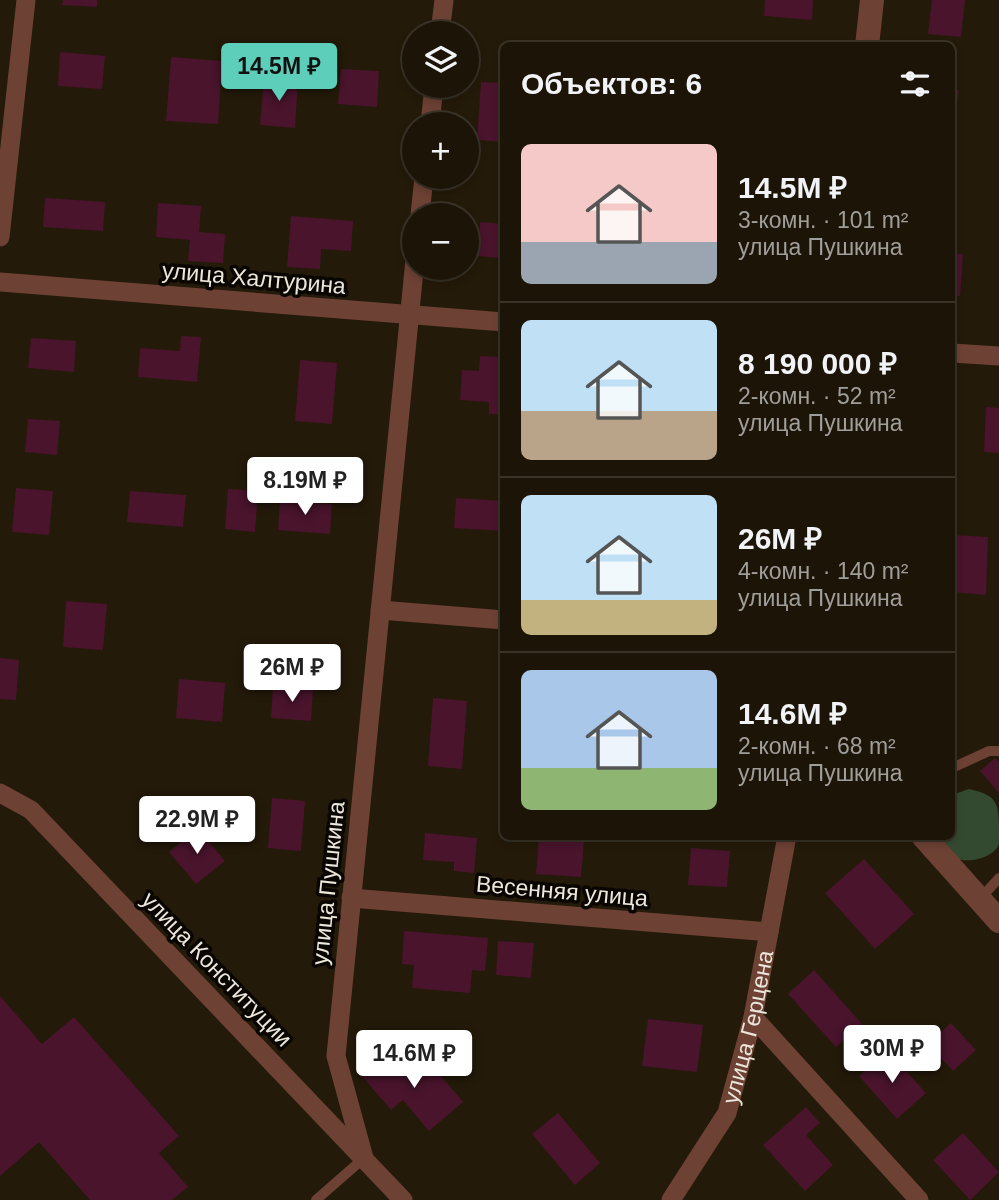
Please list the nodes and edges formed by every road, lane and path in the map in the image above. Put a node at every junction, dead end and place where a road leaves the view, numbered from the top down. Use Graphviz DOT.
graph roads {
  1 [pos="26,0"];
  2 [pos="444,0"];
  3 [pos="872,0"];
  4 [pos="441,21"];
  5 [pos="867,42"];
  6 [pos="0,237"];
  7 [pos="412,280"];
  8 [pos="0,282"];
  9 [pos="408,316"];
  10 [pos="500,322"];
  11 [pos="955,353"];
  12 [pos="999,356"];
  13 [pos="380,610"];
  14 [pos="500,620"];
  15 [pos="999,751"];
  16 [pos="955,767"];
  17 [pos="0,793"];
  18 [pos="786,840"];
  19 [pos="926,840"];
  20 [pos="999,878"];
  21 [pos="351,898"];
  22 [pos="979,900"];
  23 [pos="999,921"];
  24 [pos="769,932"];
  25 [pos="754,1017"];
  26 [pos="364,1158"];
  27 [pos="316,1200"];
  28 [pos="403,1200"];
  29 [pos="671,1200"];
  30 [pos="919,1200"];
  1 -- 6 [label="street"];
  2 -- 4 [label="street"];
  3 -- 5 [label="street"];
  7 -- 9 [label="street, улица Пушкина"];
  8 -- 9 [label="street, улица Халтурина"];
  9 -- 10 [label="street, улица Халтурина"];
  9 -- 13 [label="street, улица Пушкина"];
  11 -- 12 [label="street"];
  13 -- 14 [label="street"];
  13 -- 21 [label="street, улица Пушкина"];
  15 -- 16 [label="lane"];
  17 -- 26 [label="street, улица Конституции"];
  18 -- 24 [label="street, улица Герцена"];
  19 -- 22 [label="street"];
  20 -- 22 [label="lane"];
  21 -- 24 [label="street, Весенняя улица"];
  21 -- 26 [label="street, улица Пушкина"];
  22 -- 23 [label="street"];
  24 -- 25 [label="street, улица Герцена"];
  25 -- 29 [label="street, улица Герцена"];
  25 -- 30 [label="street"];
  26 -- 27 [label="lane"];
  26 -- 28 [label="street, улица Конституции"];
}
